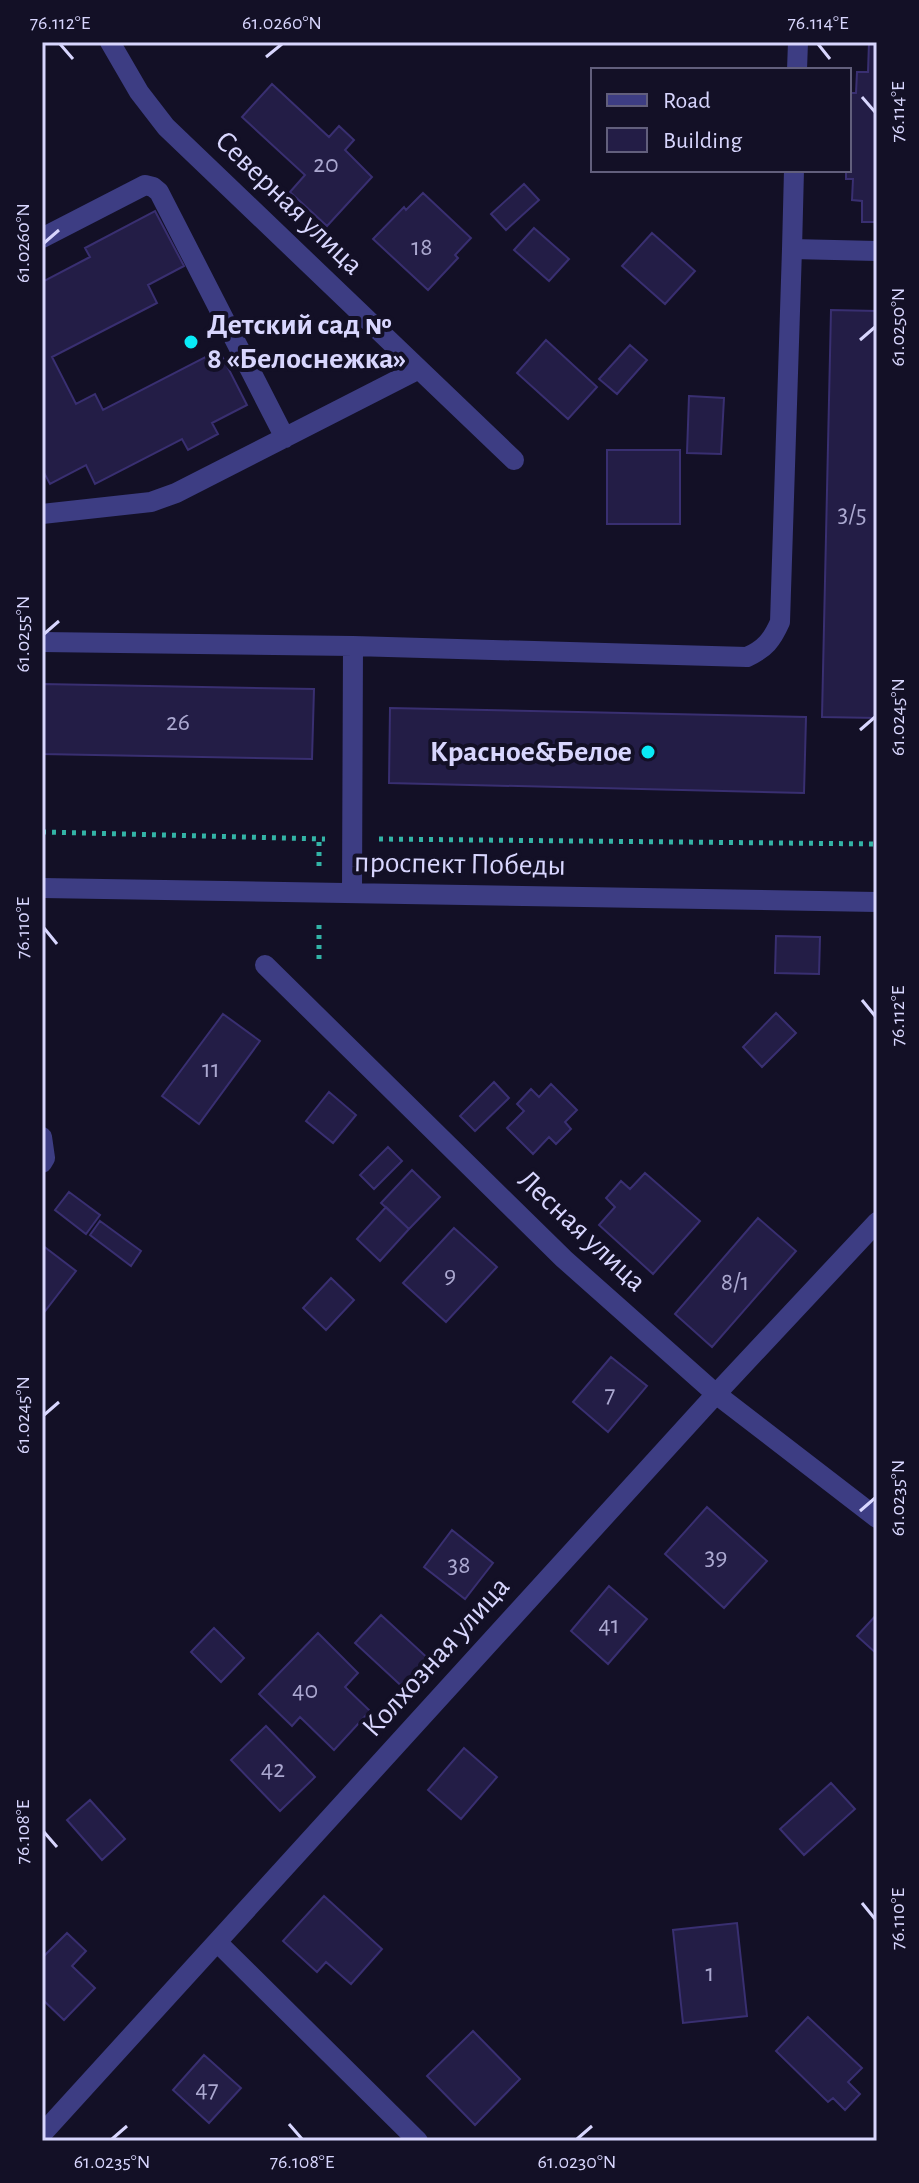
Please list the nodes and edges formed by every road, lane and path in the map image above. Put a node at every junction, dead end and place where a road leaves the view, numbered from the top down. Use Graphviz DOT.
graph roads {
  1 [pos="110,42"];
  2 [pos="798,42"];
  3 [pos="797,68"];
  4 [pos="794,172"];
  5 [pos="42,238"];
  6 [pos="792,249"];
  7 [pos="877,251"];
  8 [pos="419,369"];
  9 [pos="285,438"];
  10 [pos="514,460"];
  11 [pos="42,514"];
  12 [pos="42,642"];
  13 [pos="353,646"];
  14 [pos="42,832"];
  15 [pos="352,839"];
  16 [pos="877,844"];
  17 [pos="42,888"];
  18 [pos="352,892"];
  19 [pos="877,902"];
  20 [pos="265,965"];
  21 [pos="42,1137"];
  22 [pos="42,1163"];
  23 [pos="877,1222"];
  24 [pos="716,1394"];
  25 [pos="877,1518"];
  26 [pos="217,1942"];
  27 [pos="42,2134"];
  28 [pos="418,2141"];
  1 -- 8 [label="street, Северная улица"];
  2 -- 3 [label="street"];
  4 -- 6 [label="street"];
  5 -- 9 [label="street"];
  6 -- 7 [label="street"];
  6 -- 13 [label="street"];
  8 -- 9 [label="street"];
  8 -- 10 [label="street, Северная улица"];
  9 -- 11 [label="street"];
  12 -- 13 [label="street"];
  13 -- 15 [label="street"];
  14 -- 15 [label="path"];
  15 -- 16 [label="path"];
  15 -- 18 [label="street"];
  17 -- 18 [label="street, проспект Победы"];
  18 -- 19 [label="street, проспект Победы"];
  20 -- 24 [label="street, Лесная улица"];
  21 -- 22 [label="street"];
  23 -- 24 [label="street, Колхозная улица"];
  24 -- 25 [label="street, Лесная улица"];
  24 -- 26 [label="street, Колхозная улица"];
  26 -- 27 [label="street, Колхозная улица"];
  26 -- 28 [label="street"];
}
